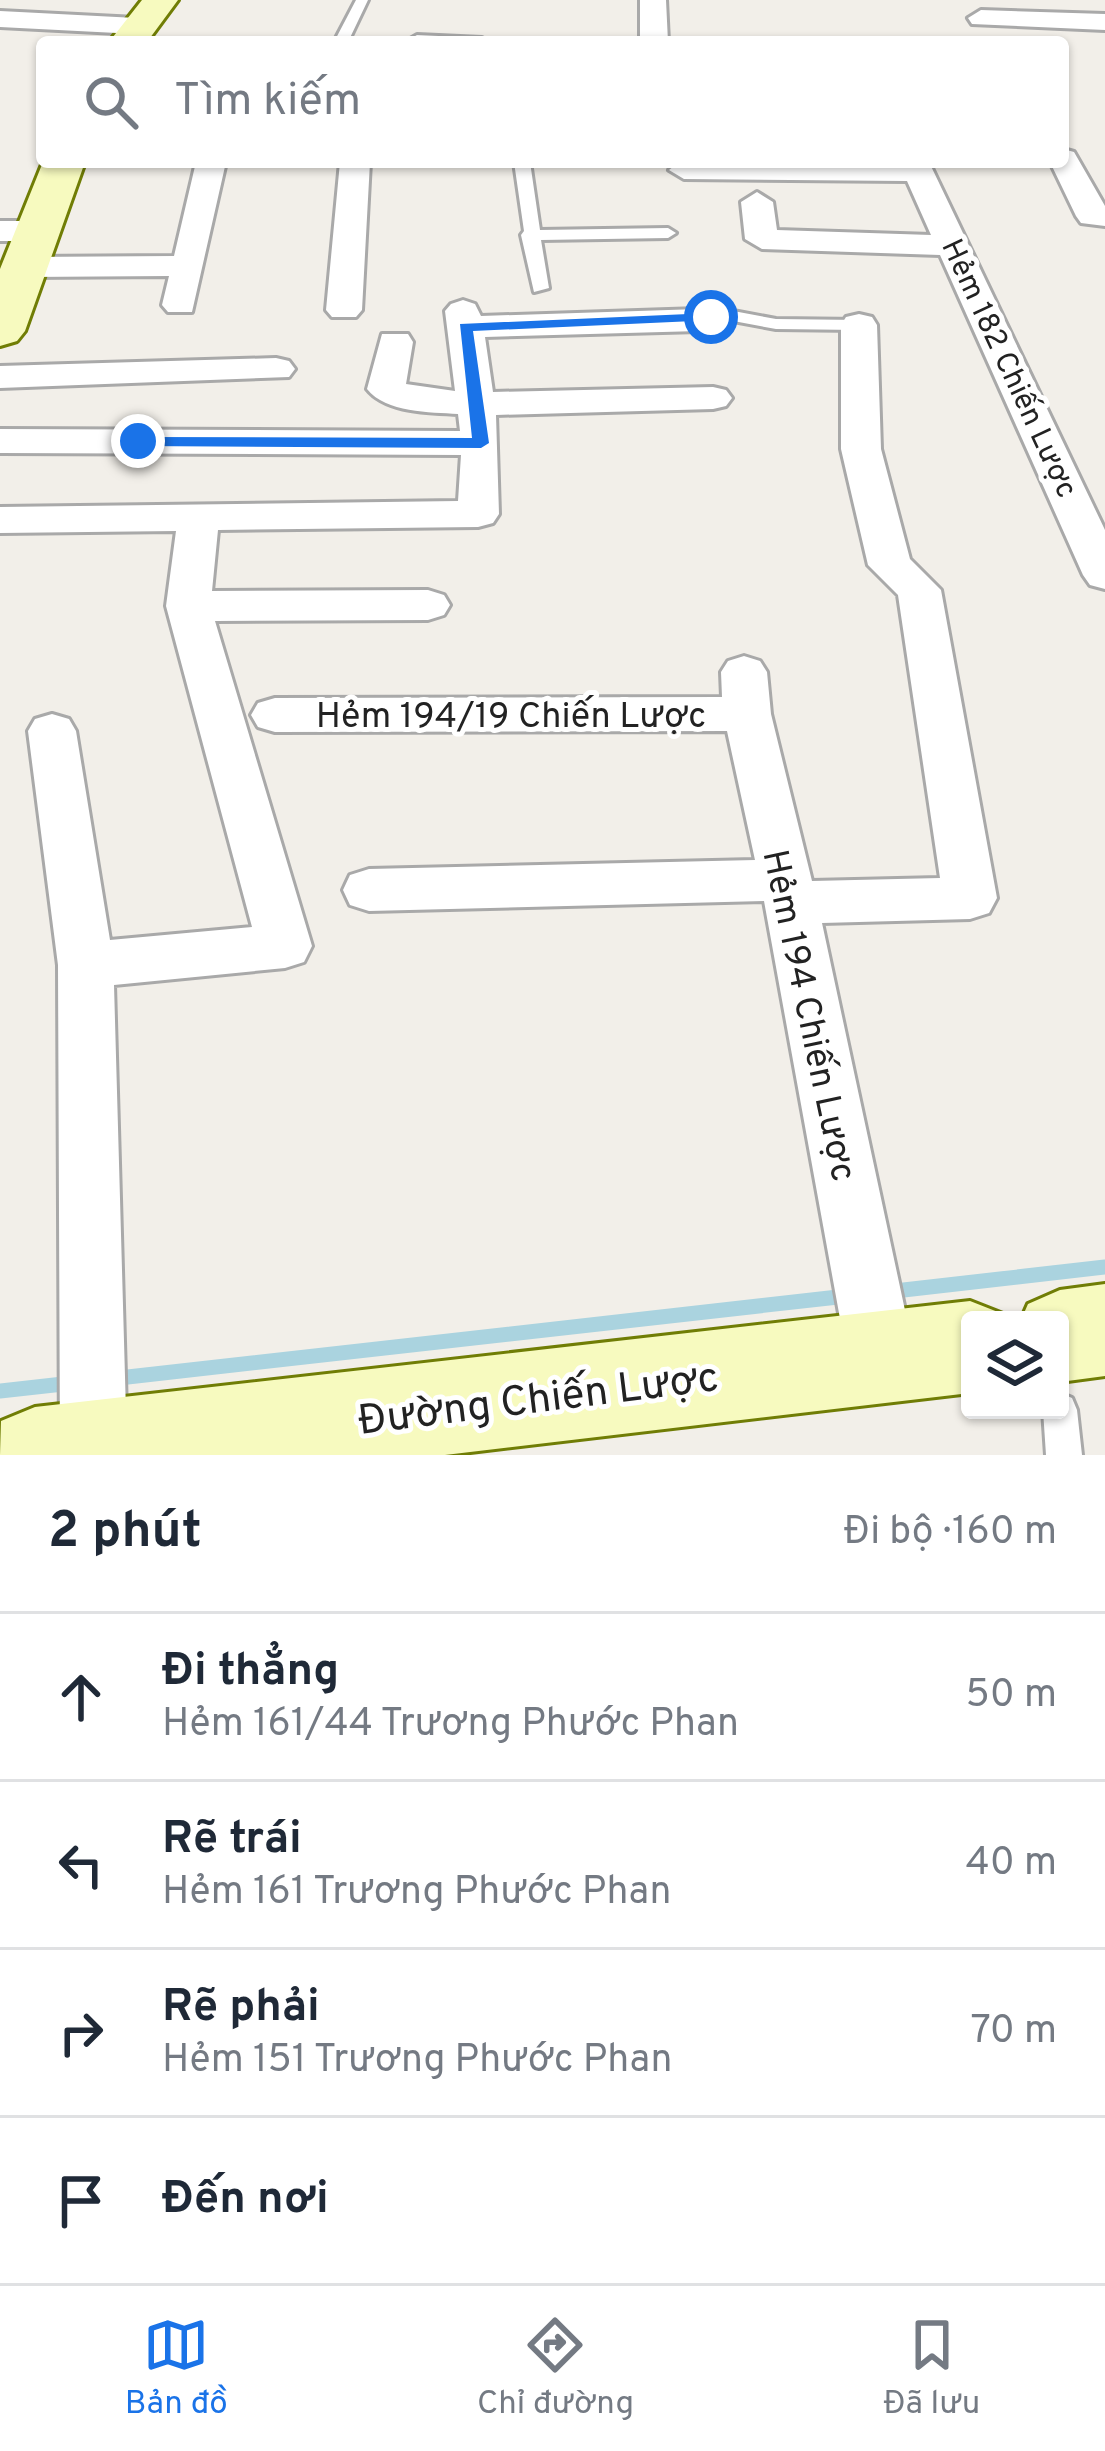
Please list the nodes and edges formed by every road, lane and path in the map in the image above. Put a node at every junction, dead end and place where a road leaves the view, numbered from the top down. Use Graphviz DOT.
graph roads {
  1 [pos="65,0"];
  2 [pos="362,0"];
  3 [pos="653,0"];
  4 [pos="984,20"];
  5 [pos="2,22"];
  6 [pos="45,22"];
  7 [pos="1105,22"];
  8 [pos="142,23"];
  9 [pos="344,36"];
  10 [pos="654,36"];
  11 [pos="61,168"];
  12 [pos="210,168"];
  13 [pos="355,168"];
  14 [pos="523,168"];
  15 [pos="839,168"];
  16 [pos="916,168"];
  17 [pos="1069,168"];
  18 [pos="684,170"];
  19 [pos="757,202"];
  20 [pos="1099,216"];
  21 [pos="668,233"];
  22 [pos="529,235"];
  23 [pos="954,246"];
  24 [pos="17,260"];
  25 [pos="188,266"];
  26 [pos="540,289"];
  27 [pos="180,305"];
  28 [pos="344,310"];
  29 [pos="699,320"];
  30 [pos="859,325"];
  31 [pos="0,331"];
  32 [pos="395,342"];
  33 [pos="276,369"];
  34 [pos="0,377"];
  35 [pos="713,398"];
  36 [pos="475,402"];
  37 [pos="0,441"];
  38 [pos="481,443"];
  39 [pos="199,518"];
  40 [pos="0,520"];
  41 [pos="1105,575"];
  42 [pos="428,605"];
  43 [pos="188,606"];
  44 [pos="745,693"];
  45 [pos="274,715"];
  46 [pos="52,731"];
  47 [pos="369,890"];
  48 [pos="788,892"];
  49 [pos="86,965"];
  50 [pos="873,1319"];
  51 [pos="1105,1330"];
  52 [pos="1069,1335"];
  53 [pos="961,1344"];
  54 [pos="1061,1419"];
  55 [pos="73,1445"];
  56 [pos="1064,1455"];
  1 -- 6 [label="street"];
  2 -- 9 [label="lane"];
  3 -- 10 [label="street"];
  4 -- 7 [label="street"];
  5 -- 6 [label="street"];
  6 -- 8 [label="street"];
  11 -- 24 [label="street"];
  12 -- 25 [label="street"];
  13 -- 28 [label="street"];
  14 -- 22 [label="lane"];
  15 -- 18 [label="street"];
  16 -- 23 [label="street, Hẻm 182 Chiến Lược"];
  17 -- 20 [label="street"];
  19 -- 23 [label="street"];
  21 -- 22 [label="lane"];
  22 -- 26 [label="lane"];
  23 -- 41 [label="street, Hẻm 182 Chiến Lược"];
  24 -- 25 [label="street"];
  24 -- 31 [label="street"];
  25 -- 27 [label="street"];
  29 -- 30 [label="lane"];
  29 -- 36 [label="street"];
  30 -- 48 [label="street"];
  32 -- 36 [label="street"];
  33 -- 34 [label="street"];
  35 -- 36 [label="street"];
  36 -- 38 [label="street"];
  37 -- 38 [label="street"];
  38 -- 39 [label="street"];
  39 -- 40 [label="street"];
  39 -- 43 [label="street"];
  42 -- 43 [label="street"];
  43 -- 49 [label="street"];
  44 -- 45 [label="street, Hẻm 194/19 Chiến Lược"];
  44 -- 48 [label="street, Hẻm 194 Chiến Lược"];
  46 -- 49 [label="street"];
  47 -- 48 [label="street"];
  48 -- 50 [label="street, Hẻm 194 Chiến Lược"];
  49 -- 55 [label="street"];
  50 -- 53 [label="street, Đường Chiến Lược"];
  50 -- 55 [label="street, Đường Chiến Lược"];
  51 -- 52 [label="street"];
  54 -- 56 [label="lane"];
}
